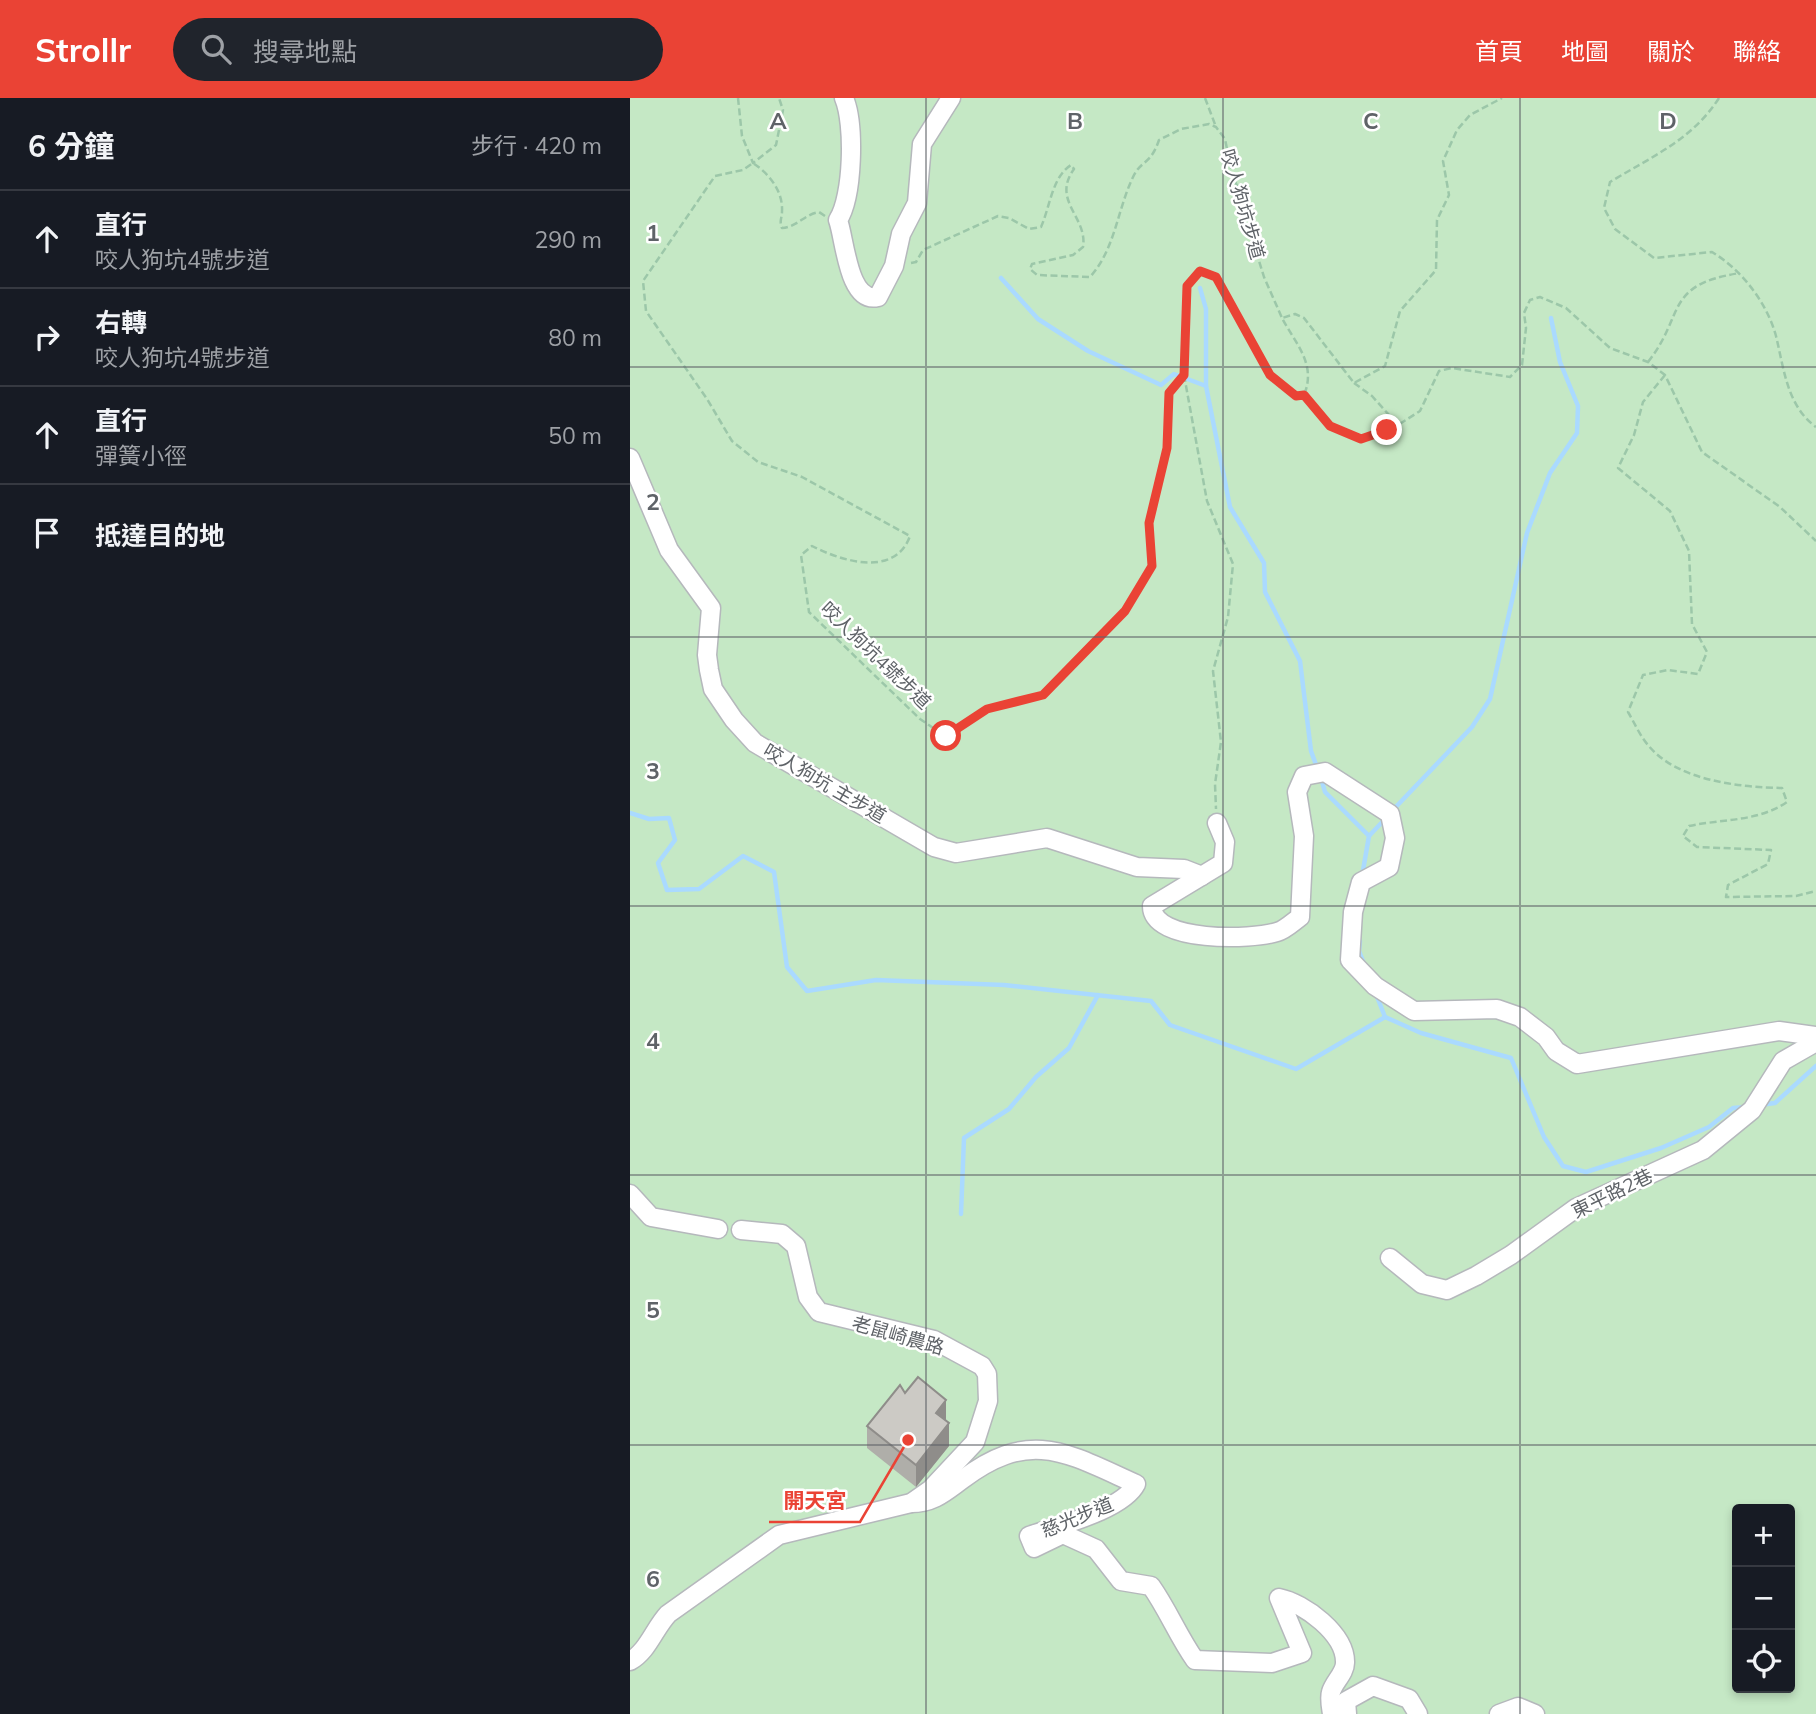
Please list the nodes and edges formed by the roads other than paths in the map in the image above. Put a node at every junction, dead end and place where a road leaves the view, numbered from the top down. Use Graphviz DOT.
graph roads {
  1 [pos="844,98"];
  2 [pos="951,98"];
  3 [pos="630,458"];
  4 [pos="1217,822"];
  5 [pos="1202,876"];
  6 [pos="1816,1036"];
  7 [pos="1816,1042"];
  8 [pos="630,1194"];
  9 [pos="718,1228"];
  10 [pos="741,1230"];
  11 [pos="1390,1258"];
  12 [pos="911,1503"];
  13 [pos="630,1661"];
  14 [pos="1332,1714"];
  15 [pos="1347,1714"];
  16 [pos="1418,1714"];
  17 [pos="1499,1714"];
  18 [pos="1535,1714"];
  1 -- 2 [label="street"];
  3 -- 5 [label="street, 咬人狗坑 主步道"];
  4 -- 5 [label="street"];
  5 -- 6 [label="street"];
  7 -- 11 [label="street, 東平路2巷"];
  8 -- 9 [label="street"];
  10 -- 12 [label="street, 老鼠崎農路"];
  12 -- 13 [label="street, 老鼠崎農路"];
  12 -- 14 [label="street, 慈光步道"];
  15 -- 16 [label="street"];
  17 -- 18 [label="street"];
}
